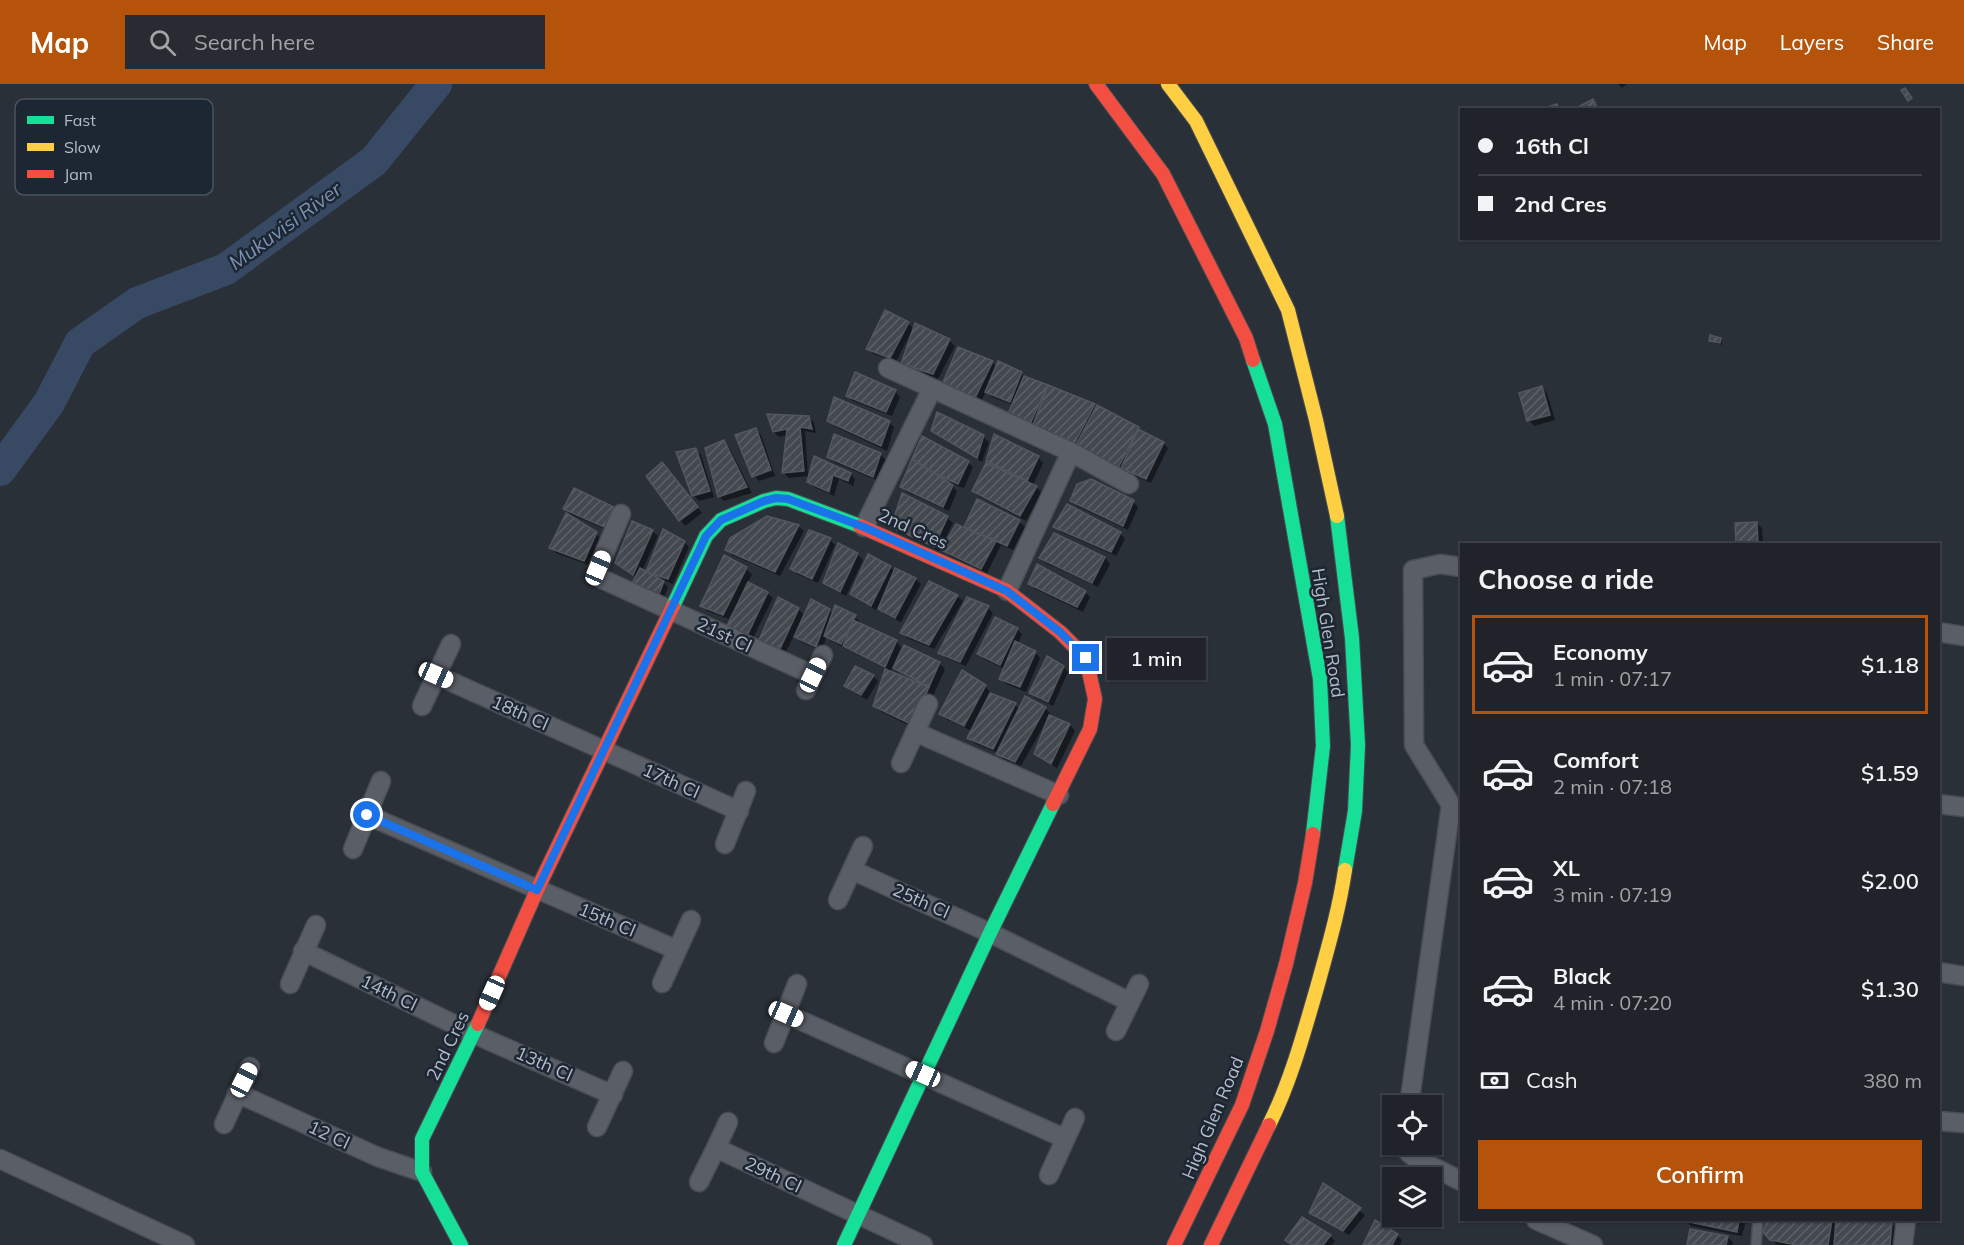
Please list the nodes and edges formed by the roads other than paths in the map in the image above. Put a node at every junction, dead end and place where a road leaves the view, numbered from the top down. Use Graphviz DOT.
graph roads {
  1 [pos="1096,84"];
  2 [pos="1168,84"];
  3 [pos="888,368"];
  4 [pos="932,388"];
  5 [pos="1071,453"];
  6 [pos="1129,484"];
  7 [pos="621,514"];
  8 [pos="864,527"];
  9 [pos="1460,567"];
  10 [pos="1007,591"];
  11 [pos="671,610"];
  12 [pos="1940,632"];
  13 [pos="1964,636"];
  14 [pos="451,644"];
  15 [pos="823,655"];
  16 [pos="436,675"];
  17 [pos="928,704"];
  18 [pos="422,706"];
  19 [pos="915,732"];
  20 [pos="603,751"];
  21 [pos="901,763"];
  22 [pos="381,781"];
  23 [pos="746,791"];
  24 [pos="1059,795"];
  25 [pos="1940,804"];
  26 [pos="1964,807"];
  27 [pos="739,811"];
  28 [pos="367,815"];
  29 [pos="725,844"];
  30 [pos="863,846"];
  31 [pos="354,849"];
  32 [pos="852,870"];
  33 [pos="537,890"];
  34 [pos="838,900"];
  35 [pos="691,920"];
  36 [pos="316,925"];
  37 [pos="990,933"];
  38 [pos="677,950"];
  39 [pos="303,951"];
  40 [pos="1940,972"];
  41 [pos="1964,976"];
  42 [pos="662,983"];
  43 [pos="290,984"];
  44 [pos="797,984"];
  45 [pos="1139,984"];
  46 [pos="1130,1002"];
  47 [pos="786,1014"];
  48 [pos="1116,1031"];
  49 [pos="474,1034"];
  50 [pos="774,1043"];
  51 [pos="250,1067"];
  52 [pos="623,1071"];
  53 [pos="923,1074"];
  54 [pos="237,1093"];
  55 [pos="613,1095"];
  56 [pos="1411,1095"];
  57 [pos="1075,1118"];
  58 [pos="1940,1121"];
  59 [pos="728,1122"];
  60 [pos="1964,1123"];
  61 [pos="224,1124"];
  62 [pos="597,1127"];
  63 [pos="1064,1138"];
  64 [pos="716,1148"];
  65 [pos="1412,1155"];
  66 [pos="0,1159"];
  67 [pos="422,1172"];
  68 [pos="1049,1175"];
  69 [pos="1460,1180"];
  70 [pos="699,1182"];
  71 [pos="857,1215"];
  72 [pos="1538,1221"];
  73 [pos="1758,1221"];
  74 [pos="1906,1221"];
  75 [pos="185,1245"];
  76 [pos="461,1245"];
  77 [pos="844,1245"];
  78 [pos="923,1245"];
  79 [pos="1174,1245"];
  80 [pos="1211,1245"];
  81 [pos="1593,1245"];
  82 [pos="1756,1245"];
  83 [pos="1903,1245"];
  1 -- 79 [label="main road, High Glen Road"];
  2 -- 80 [label="main road, High Glen Road"];
  3 -- 4 [label="street"];
  4 -- 5 [label="street"];
  4 -- 8 [label="street"];
  5 -- 6 [label="street"];
  5 -- 10 [label="street"];
  7 -- 11 [label="street, 21st Cl"];
  8 -- 10 [label="main road, 2nd Cres"];
  8 -- 11 [label="main road, 2nd Cres"];
  9 -- 56 [label="street"];
  10 -- 24 [label="main road, 2nd Cres"];
  11 -- 15 [label="street, 21st Cl"];
  11 -- 20 [label="main road, 2nd Cres"];
  12 -- 13 [label="street"];
  14 -- 16 [label="street"];
  16 -- 18 [label="street"];
  16 -- 20 [label="street, 18th Cl"];
  17 -- 19 [label="street"];
  19 -- 21 [label="street"];
  19 -- 24 [label="street"];
  20 -- 27 [label="street, 17th Cl"];
  20 -- 33 [label="main road, 2nd Cres"];
  22 -- 28 [label="street"];
  23 -- 27 [label="street"];
  24 -- 37 [label="main road, 2nd Cres"];
  25 -- 26 [label="street"];
  27 -- 29 [label="street"];
  28 -- 31 [label="street"];
  28 -- 33 [label="street, 15th Cl"];
  30 -- 32 [label="street"];
  32 -- 34 [label="street"];
  32 -- 37 [label="street, 25th Cl"];
  33 -- 38 [label="street, 15th Cl"];
  33 -- 49 [label="main road, 2nd Cres"];
  35 -- 38 [label="street"];
  36 -- 39 [label="street"];
  37 -- 46 [label="street, 25th Cl"];
  37 -- 53 [label="main road, 2nd Cres"];
  38 -- 42 [label="street"];
  39 -- 43 [label="street"];
  39 -- 49 [label="street, 14th Cl"];
  40 -- 41 [label="street"];
  44 -- 47 [label="street"];
  45 -- 46 [label="street"];
  46 -- 48 [label="street"];
  47 -- 50 [label="street"];
  47 -- 53 [label="street"];
  49 -- 55 [label="street, 13th Cl"];
  49 -- 67 [label="main road, 2nd Cres"];
  51 -- 54 [label="street"];
  52 -- 55 [label="street"];
  53 -- 63 [label="street"];
  53 -- 71 [label="main road, 2nd Cres"];
  54 -- 61 [label="street"];
  54 -- 67 [label="street, 12 Cl"];
  55 -- 62 [label="street"];
  57 -- 63 [label="street"];
  58 -- 60 [label="street"];
  59 -- 64 [label="street"];
  63 -- 68 [label="street"];
  64 -- 70 [label="street"];
  64 -- 71 [label="street, 29th Cl"];
  65 -- 69 [label="street"];
  66 -- 75 [label="street"];
  67 -- 76 [label="main road, 2nd Cres"];
  71 -- 77 [label="main road, 2nd Cres"];
  71 -- 78 [label="street, 29th Cl"];
  72 -- 81 [label="street"];
  73 -- 82 [label="lane"];
  74 -- 83 [label="street"];
}
